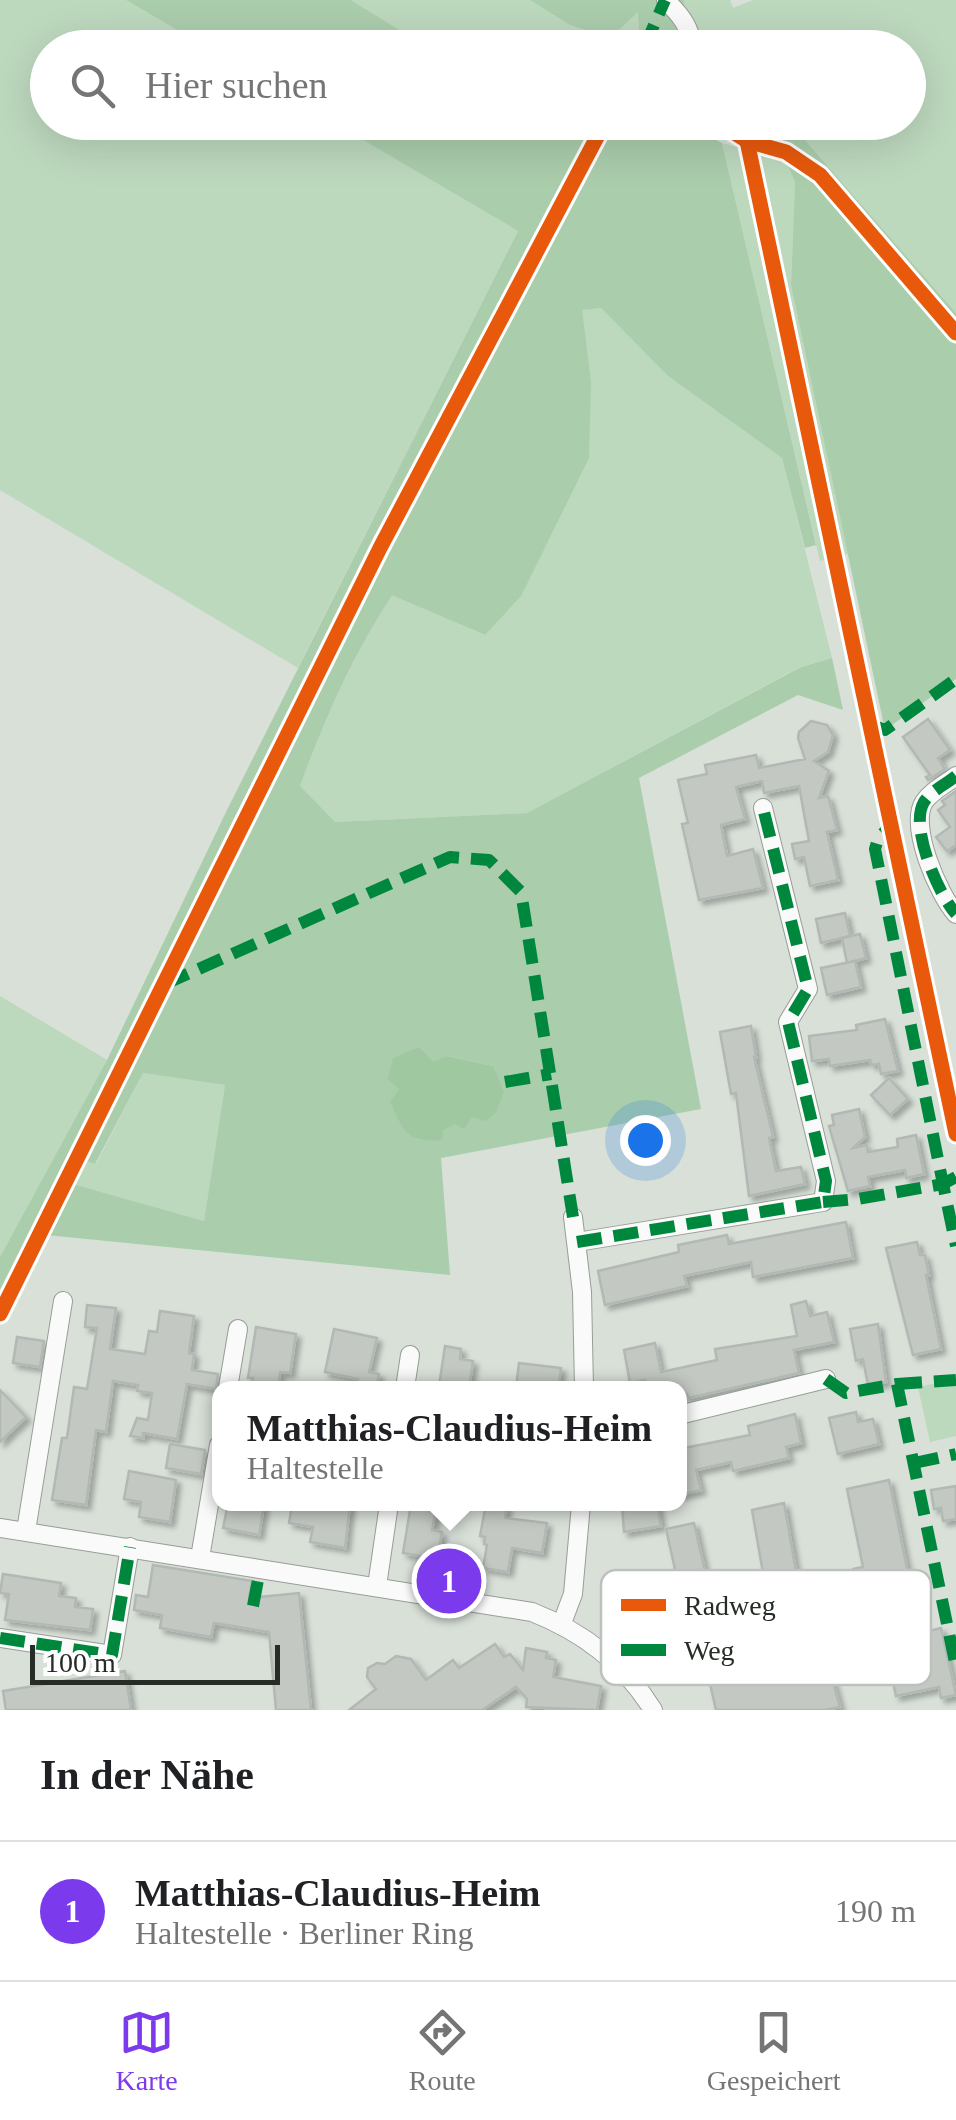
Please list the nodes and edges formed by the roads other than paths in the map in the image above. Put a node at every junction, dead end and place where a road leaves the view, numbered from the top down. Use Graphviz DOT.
graph roads {
  1 [pos="666,1"];
  2 [pos="689,30"];
  3 [pos="745,140"];
  4 [pos="956,333"];
  5 [pos="956,776"];
  6 [pos="763,808"];
  7 [pos="956,914"];
  8 [pos="573,1216"];
  9 [pos="577,1242"];
  10 [pos="63,1300"];
  11 [pos="238,1329"];
  12 [pos="410,1355"];
  13 [pos="826,1379"];
  14 [pos="229,1381"];
  15 [pos="406,1381"];
  16 [pos="584,1381"];
  17 [pos="687,1413"];
  18 [pos="212,1486"];
  19 [pos="388,1511"];
  20 [pos="579,1511"];
  21 [pos="0,1528"];
  22 [pos="26,1531"];
  23 [pos="130,1547"];
  24 [pos="200,1558"];
  25 [pos="377,1586"];
  26 [pos="562,1624"];
  27 [pos="0,1638"];
  28 [pos="601,1653"];
  29 [pos="633,1685"];
  30 [pos="653,1710"];
  1 -- 2 [label="street"];
  3 -- 4 [label="street"];
  5 -- 7 [label="street"];
  6 -- 9 [label="street"];
  8 -- 9 [label="street"];
  9 -- 16 [label="street"];
  10 -- 22 [label="street"];
  11 -- 14 [label="street"];
  12 -- 15 [label="street"];
  13 -- 17 [label="street"];
  18 -- 24 [label="street"];
  19 -- 25 [label="street"];
  20 -- 26 [label="street"];
  21 -- 22 [label="street"];
  22 -- 23 [label="street"];
  23 -- 24 [label="street"];
  23 -- 27 [label="street"];
  24 -- 25 [label="street"];
  25 -- 26 [label="street"];
  26 -- 28 [label="street"];
  29 -- 30 [label="street"];
}
